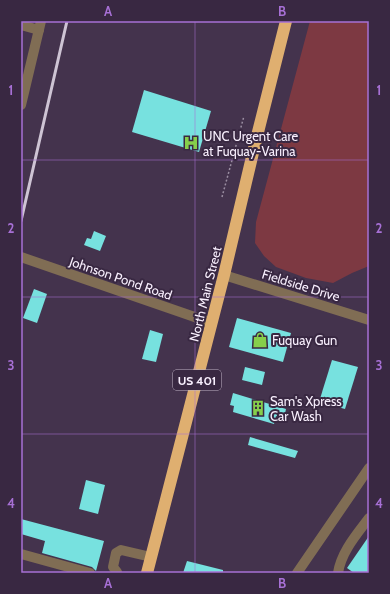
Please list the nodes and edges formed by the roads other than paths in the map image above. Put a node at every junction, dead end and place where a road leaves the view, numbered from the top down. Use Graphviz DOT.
graph roads {
  1 [pos="286,21"];
  2 [pos="21,25"];
  3 [pos="40,25"];
  4 [pos="21,104"];
  5 [pos="21,257"];
  6 [pos="224,274"];
  7 [pos="369,320"];
  8 [pos="212,323"];
  9 [pos="369,468"];
  10 [pos="369,518"];
  11 [pos="21,554"];
  12 [pos="152,557"];
  13 [pos="90,573"];
  14 [pos="117,573"];
  15 [pos="147,573"];
  16 [pos="298,573"];
  17 [pos="338,573"];
  1 -- 6 [label="highway, North Main Street / US 401"];
  2 -- 3 [label="street"];
  3 -- 4 [label="street"];
  5 -- 8 [label="street, Johnson Pond Road"];
  6 -- 7 [label="street, Fieldside Drive"];
  6 -- 8 [label="highway, North Main Street / US 401"];
  8 -- 12 [label="highway, North Main Street / US 401"];
  9 -- 16 [label="street"];
  10 -- 17 [label="street"];
  11 -- 13 [label="street"];
  12 -- 14 [label="street"];
  12 -- 15 [label="highway, North Main Street / US 401"];
}
